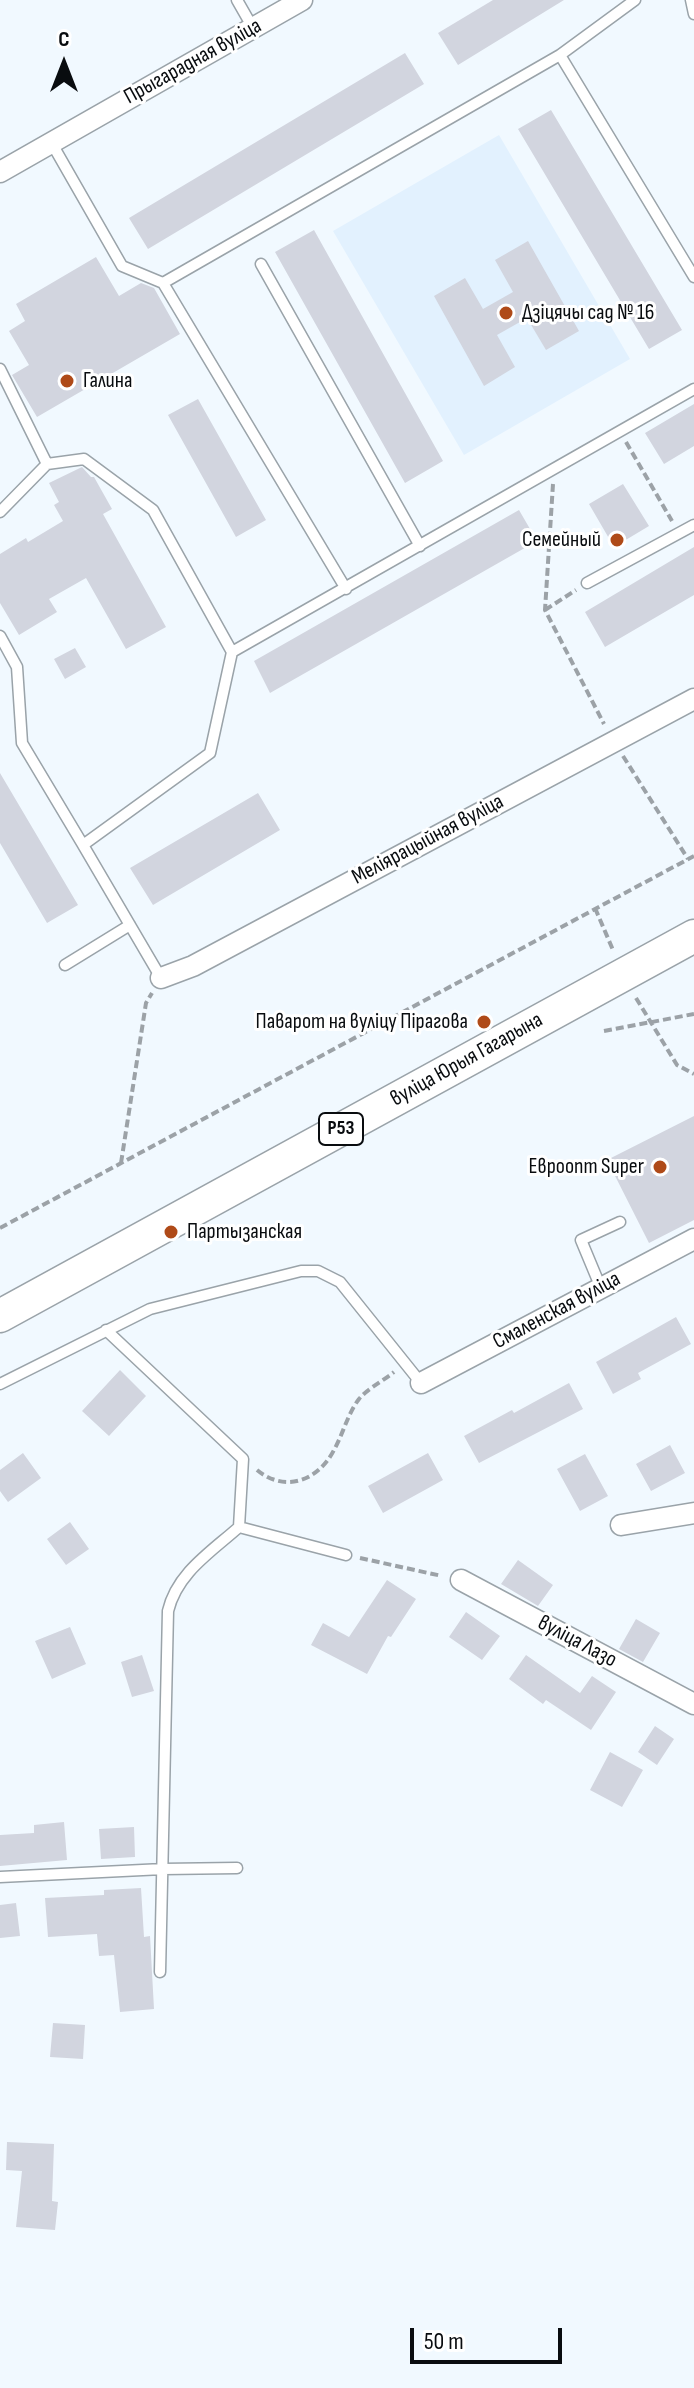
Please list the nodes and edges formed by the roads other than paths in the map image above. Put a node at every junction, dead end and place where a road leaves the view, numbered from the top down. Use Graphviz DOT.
graph roads {
  1 [pos="237,0"];
  2 [pos="302,0"];
  3 [pos="635,0"];
  4 [pos="691,0"];
  5 [pos="694,14"];
  6 [pos="253,28"];
  7 [pos="560,55"];
  8 [pos="51,142"];
  9 [pos="0,172"];
  10 [pos="261,264"];
  11 [pos="694,277"];
  12 [pos="163,283"];
  13 [pos="0,369"];
  14 [pos="694,389"];
  15 [pos="47,464"];
  16 [pos="0,512"];
  17 [pos="694,525"];
  18 [pos="420,546"];
  19 [pos="587,583"];
  20 [pos="346,589"];
  21 [pos="0,636"];
  22 [pos="232,652"];
  23 [pos="694,699"];
  24 [pos="83,845"];
  25 [pos="130,925"];
  26 [pos="688,940"];
  27 [pos="65,965"];
  28 [pos="161,978"];
  29 [pos="620,1222"];
  30 [pos="694,1239"];
  31 [pos="601,1288"];
  32 [pos="0,1316"];
  33 [pos="106,1330"];
  34 [pos="421,1383"];
  35 [pos="0,1384"];
  36 [pos="694,1513"];
  37 [pos="621,1525"];
  38 [pos="239,1527"];
  39 [pos="346,1555"];
  40 [pos="461,1580"];
  41 [pos="694,1704"];
  42 [pos="237,1868"];
  43 [pos="163,1869"];
  44 [pos="0,1877"];
  45 [pos="160,1972"];
  1 -- 6 [label="lane"];
  2 -- 6 [label="street, Прыгарадная вуліца"];
  3 -- 7 [label="lane"];
  4 -- 5 [label="lane"];
  6 -- 8 [label="street, Прыгарадная вуліца"];
  7 -- 11 [label="lane"];
  7 -- 12 [label="lane"];
  8 -- 9 [label="street, Прыгарадная вуліца"];
  8 -- 12 [label="lane"];
  10 -- 18 [label="lane"];
  12 -- 20 [label="lane"];
  13 -- 15 [label="lane"];
  14 -- 18 [label="lane"];
  15 -- 16 [label="lane"];
  15 -- 22 [label="lane"];
  17 -- 19 [label="lane"];
  18 -- 20 [label="lane"];
  20 -- 22 [label="lane"];
  21 -- 24 [label="lane"];
  22 -- 24 [label="lane"];
  23 -- 28 [label="street, Меліярацыйная вуліца"];
  24 -- 25 [label="lane"];
  25 -- 27 [label="lane"];
  25 -- 28 [label="lane"];
  26 -- 32 [label="main road, вуліца Юрыя Гагарына / Р53"];
  29 -- 31 [label="lane"];
  30 -- 31 [label="street, Смаленская вуліца"];
  31 -- 34 [label="street, Смаленская вуліца"];
  33 -- 34 [label="lane"];
  33 -- 35 [label="lane"];
  33 -- 38 [label="lane"];
  36 -- 37 [label="street"];
  38 -- 39 [label="lane"];
  38 -- 43 [label="lane"];
  40 -- 41 [label="street, вуліца Лазо"];
  42 -- 43 [label="lane"];
  43 -- 44 [label="lane"];
  43 -- 45 [label="lane"];
}
